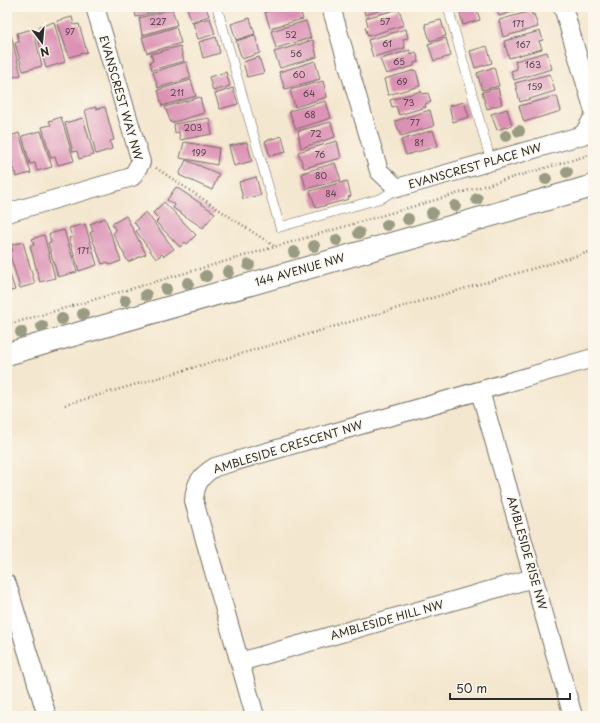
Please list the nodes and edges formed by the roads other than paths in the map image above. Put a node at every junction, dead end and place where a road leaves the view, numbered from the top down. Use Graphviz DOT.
graph roads {
  1 [pos="95,7"];
  2 [pos="217,7"];
  3 [pos="331,7"];
  4 [pos="448,7"];
  5 [pos="563,7"];
  6 [pos="593,108"];
  7 [pos="593,118"];
  8 [pos="588,135"];
  9 [pos="491,162"];
  10 [pos="593,186"];
  11 [pos="397,188"];
  12 [pos="7,213"];
  13 [pos="7,354"];
  14 [pos="593,358"];
  15 [pos="480,391"];
  16 [pos="533,578"];
  17 [pos="7,584"];
  18 [pos="240,662"];
  19 [pos="47,716"];
  20 [pos="255,716"];
  21 [pos="573,716"];
  1 -- 12 [label="street, EVANSCREST WAY NW"];
  2 -- 11 [label="lane"];
  3 -- 11 [label="street, EVANSCREST PLACE NW"];
  4 -- 9 [label="lane"];
  5 -- 6 [label="street"];
  7 -- 8 [label="street, EVANSCREST PLACE NW"];
  8 -- 9 [label="street, EVANSCREST PLACE NW"];
  9 -- 11 [label="street, EVANSCREST PLACE NW"];
  10 -- 13 [label="main road, 144 AVENUE NW"];
  14 -- 15 [label="street, AMBLESIDE CRESCENT NW"];
  15 -- 16 [label="street, AMBLESIDE RISE NW"];
  15 -- 18 [label="street, AMBLESIDE CRESCENT NW"];
  16 -- 18 [label="street, AMBLESIDE HILL NW"];
  16 -- 21 [label="street, AMBLESIDE RISE NW"];
  17 -- 19 [label="street"];
  18 -- 20 [label="street, AMBLESIDE CRESCENT NW"];
}
